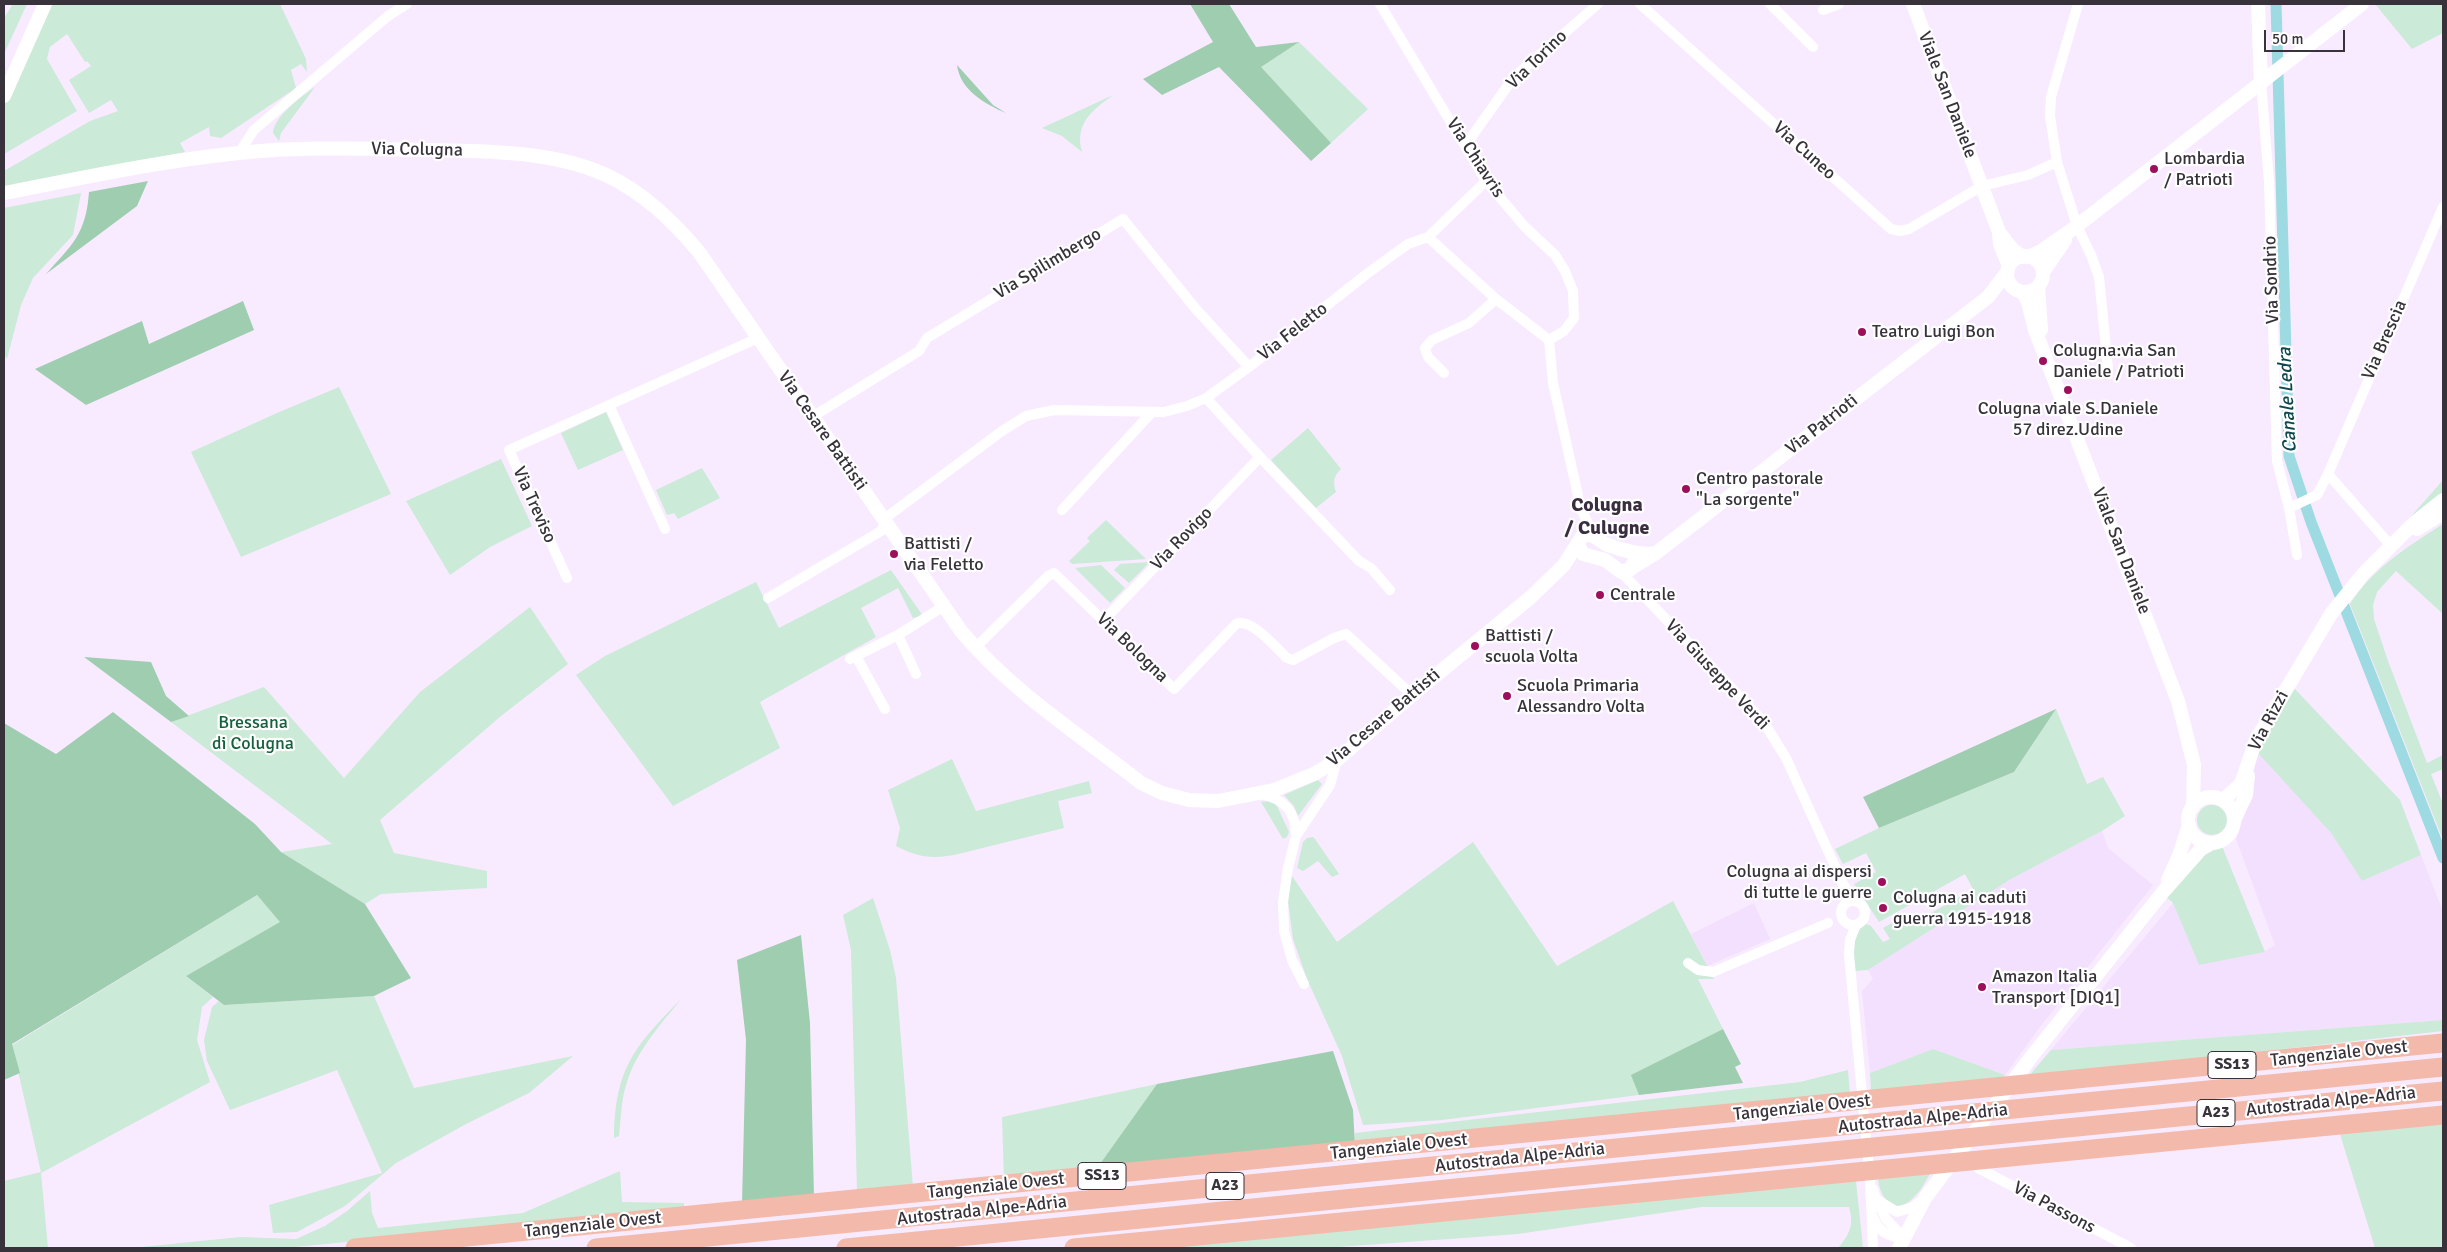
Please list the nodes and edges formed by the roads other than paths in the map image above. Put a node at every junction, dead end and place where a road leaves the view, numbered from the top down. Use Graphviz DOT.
graph roads {
  1 [pos="45,4"];
  2 [pos="407,4"];
  3 [pos="1380,4"];
  4 [pos="1598,4"];
  5 [pos="1640,4"];
  6 [pos="1770,4"];
  7 [pos="1839,4"];
  8 [pos="1913,4"];
  9 [pos="2078,4"];
  10 [pos="2258,4"];
  11 [pos="2362,4"];
  12 [pos="1823,10"];
  13 [pos="1813,47"];
  14 [pos="2264,80"];
  15 [pos="4,96"];
  16 [pos="1465,146"];
  17 [pos="239,153"];
  18 [pos="2058,162"];
  19 [pos="1486,181"];
  20 [pos="1982,186"];
  21 [pos="4,193"];
  22 [pos="2443,207"];
  23 [pos="2075,228"];
  24 [pos="1999,232"];
  25 [pos="1428,236"];
  26 [pos="2026,257"];
  27 [pos="2008,269"];
  28 [pos="2043,272"];
  29 [pos="2038,287"];
  30 [pos="2018,290"];
  31 [pos="1988,297"];
  32 [pos="1496,299"];
  33 [pos="758,338"];
  34 [pos="1549,340"];
  35 [pos="2041,340"];
  36 [pos="1249,367"];
  37 [pos="2108,369"];
  38 [pos="1444,374"];
  39 [pos="1206,398"];
  40 [pos="609,405"];
  41 [pos="1151,413"];
  42 [pos="812,417"];
  43 [pos="1260,457"];
  44 [pos="2328,474"];
  45 [pos="2443,500"];
  46 [pos="2291,507"];
  47 [pos="1062,510"];
  48 [pos="2443,513"];
  49 [pos="1582,514"];
  50 [pos="885,521"];
  51 [pos="665,529"];
  52 [pos="1594,536"];
  53 [pos="1582,546"];
  54 [pos="2392,547"];
  55 [pos="1632,552"];
  56 [pos="1656,553"];
  57 [pos="2297,555"];
  58 [pos="1629,572"];
  59 [pos="567,578"];
  60 [pos="1390,590"];
  61 [pos="768,598"];
  62 [pos="944,606"];
  63 [pos="1104,620"];
  64 [pos="898,635"];
  65 [pos="975,648"];
  66 [pos="916,674"];
  67 [pos="1412,695"];
  68 [pos="885,709"];
  69 [pos="1337,760"];
  70 [pos="2248,762"];
  71 [pos="2194,765"];
  72 [pos="1260,793"];
  73 [pos="2219,799"];
  74 [pos="2192,807"];
  75 [pos="2234,820"];
  76 [pos="2189,825"];
  77 [pos="1296,836"];
  78 [pos="2211,842"];
  79 [pos="2163,892"];
  80 [pos="1847,905"];
  81 [pos="1844,922"];
  82 [pos="1828,923"];
  83 [pos="1856,925"];
  84 [pos="1688,963"];
  85 [pos="1304,984"];
  86 [pos="2443,1044"];
  87 [pos="2443,1066"];
  88 [pos="2443,1091"];
  89 [pos="2443,1116"];
  90 [pos="1975,1164"];
  91 [pos="1864,1176"];
  92 [pos="1925,1198"];
  93 [pos="1876,1199"];
  94 [pos="1871,1211"];
  95 [pos="1902,1243"];
  96 [pos="355,1248"];
  97 [pos="596,1248"];
  98 [pos="846,1248"];
  99 [pos="1074,1248"];
  100 [pos="1873,1248"];
  101 [pos="2131,1248"];
  1 -- 15 [label="street"];
  2 -- 17 [label="street"];
  3 -- 16 [label="street, Via Chiavris"];
  4 -- 16 [label="street, Via Torino"];
  5 -- 20 [label="street, Via Cuneo"];
  6 -- 13 [label="street"];
  7 -- 12 [label="street"];
  8 -- 20 [label="street, Viale San Daniele"];
  9 -- 18 [label="street"];
  10 -- 14 [label="street, Via Sondrio"];
  11 -- 14 [label="street"];
  14 -- 23 [label="street"];
  14 -- 46 [label="street, Via Sondrio"];
  16 -- 19 [label="street, Via Chiavris"];
  17 -- 21 [label="street, Via Colugna"];
  17 -- 33 [label="street, Via Colugna"];
  18 -- 20 [label="street"];
  18 -- 23 [label="street"];
  19 -- 25 [label="street, Via Feletto"];
  19 -- 34 [label="street, Via Chiavris"];
  20 -- 24 [label="street, Viale San Daniele"];
  22 -- 44 [label="street, Via Brescia"];
  23 -- 26 [label="street"];
  23 -- 28 [label="street"];
  23 -- 37 [label="street"];
  24 -- 26 [label="street, Viale San Daniele"];
  24 -- 27 [label="street, Viale San Daniele"];
  25 -- 32 [label="street"];
  25 -- 36 [label="street, Via Feletto"];
  26 -- 27 [label="street"];
  26 -- 28 [label="street"];
  27 -- 30 [label="street"];
  27 -- 31 [label="street, Via Patrioti"];
  28 -- 29 [label="street"];
  29 -- 30 [label="street"];
  29 -- 35 [label="street, Viale San Daniele"];
  30 -- 31 [label="street, Via Patrioti"];
  30 -- 35 [label="street, Viale San Daniele"];
  31 -- 56 [label="street, Via Patrioti"];
  32 -- 34 [label="street"];
  32 -- 38 [label="street"];
  33 -- 40 [label="street, Via Treviso"];
  33 -- 42 [label="street, Via Cesare Battisti"];
  34 -- 49 [label="street"];
  35 -- 71 [label="street, Viale San Daniele"];
  36 -- 39 [label="street, Via Feletto"];
  36 -- 42 [label="street, Via Spilimbergo"];
  39 -- 41 [label="street, Via Feletto"];
  39 -- 43 [label="street"];
  40 -- 51 [label="street"];
  40 -- 59 [label="street, Via Treviso"];
  41 -- 47 [label="street"];
  41 -- 50 [label="street, Via Feletto"];
  42 -- 50 [label="street, Via Cesare Battisti"];
  43 -- 60 [label="street"];
  43 -- 63 [label="street, Via Rovigo"];
  44 -- 46 [label="street, Via Brescia"];
  44 -- 54 [label="street"];
  45 -- 54 [label="street"];
  46 -- 57 [label="street, Via Sondrio"];
  48 -- 54 [label="street"];
  49 -- 52 [label="street"];
  49 -- 53 [label="street"];
  50 -- 61 [label="street"];
  50 -- 62 [label="street, Via Cesare Battisti"];
  52 -- 53 [label="street, Via Cesare Battisti"];
  52 -- 55 [label="street"];
  53 -- 58 [label="street"];
  53 -- 67 [label="street, Via Cesare Battisti"];
  54 -- 70 [label="street, Via Rizzi"];
  55 -- 56 [label="street"];
  55 -- 58 [label="street"];
  56 -- 58 [label="street, Via Patrioti"];
  58 -- 80 [label="street, Via Giuseppe Verdi"];
  62 -- 64 [label="street"];
  62 -- 65 [label="street, Via Cesare Battisti"];
  63 -- 65 [label="street, Via Bologna"];
  63 -- 67 [label="street, Via Bologna"];
  64 -- 66 [label="street"];
  64 -- 68 [label="street"];
  65 -- 72 [label="street, Via Cesare Battisti"];
  67 -- 69 [label="street, Via Cesare Battisti"];
  69 -- 72 [label="street, Via Cesare Battisti"];
  69 -- 77 [label="street"];
  70 -- 73 [label="street, Via Rizzi"];
  70 -- 75 [label="street, Via Rizzi"];
  71 -- 73 [label="street, Viale San Daniele"];
  71 -- 74 [label="street, Viale San Daniele"];
  72 -- 77 [label="street"];
  73 -- 74 [label="street"];
  73 -- 75 [label="street, Viale San Daniele"];
  74 -- 76 [label="street, Viale San Daniele"];
  75 -- 78 [label="street, Viale San Daniele"];
  76 -- 78 [label="street"];
  76 -- 79 [label="street, Viale San Daniele"];
  77 -- 85 [label="street"];
  78 -- 79 [label="street, Viale San Daniele"];
  79 -- 92 [label="street, Viale San Daniele"];
  80 -- 81 [label="street"];
  80 -- 82 [label="street"];
  80 -- 83 [label="street"];
  81 -- 82 [label="street"];
  81 -- 83 [label="street"];
  82 -- 84 [label="street"];
  83 -- 91 [label="street"];
  86 -- 96 [label="highway, Tangenziale Ovest / SS13"];
  87 -- 97 [label="highway, Autostrada Alpe-Adria / A23"];
  88 -- 98 [label="highway, Autostrada Alpe-Adria / A23"];
  89 -- 90 [label="highway"];
  90 -- 91 [label="highway"];
  90 -- 101 [label="street, Via Passons"];
  91 -- 93 [label="street"];
  91 -- 94 [label="street"];
  91 -- 99 [label="highway"];
  92 -- 93 [label="street"];
  92 -- 95 [label="street, Viale San Daniele"];
  93 -- 95 [label="street"];
  94 -- 95 [label="street"];
  94 -- 100 [label="street"];
}
